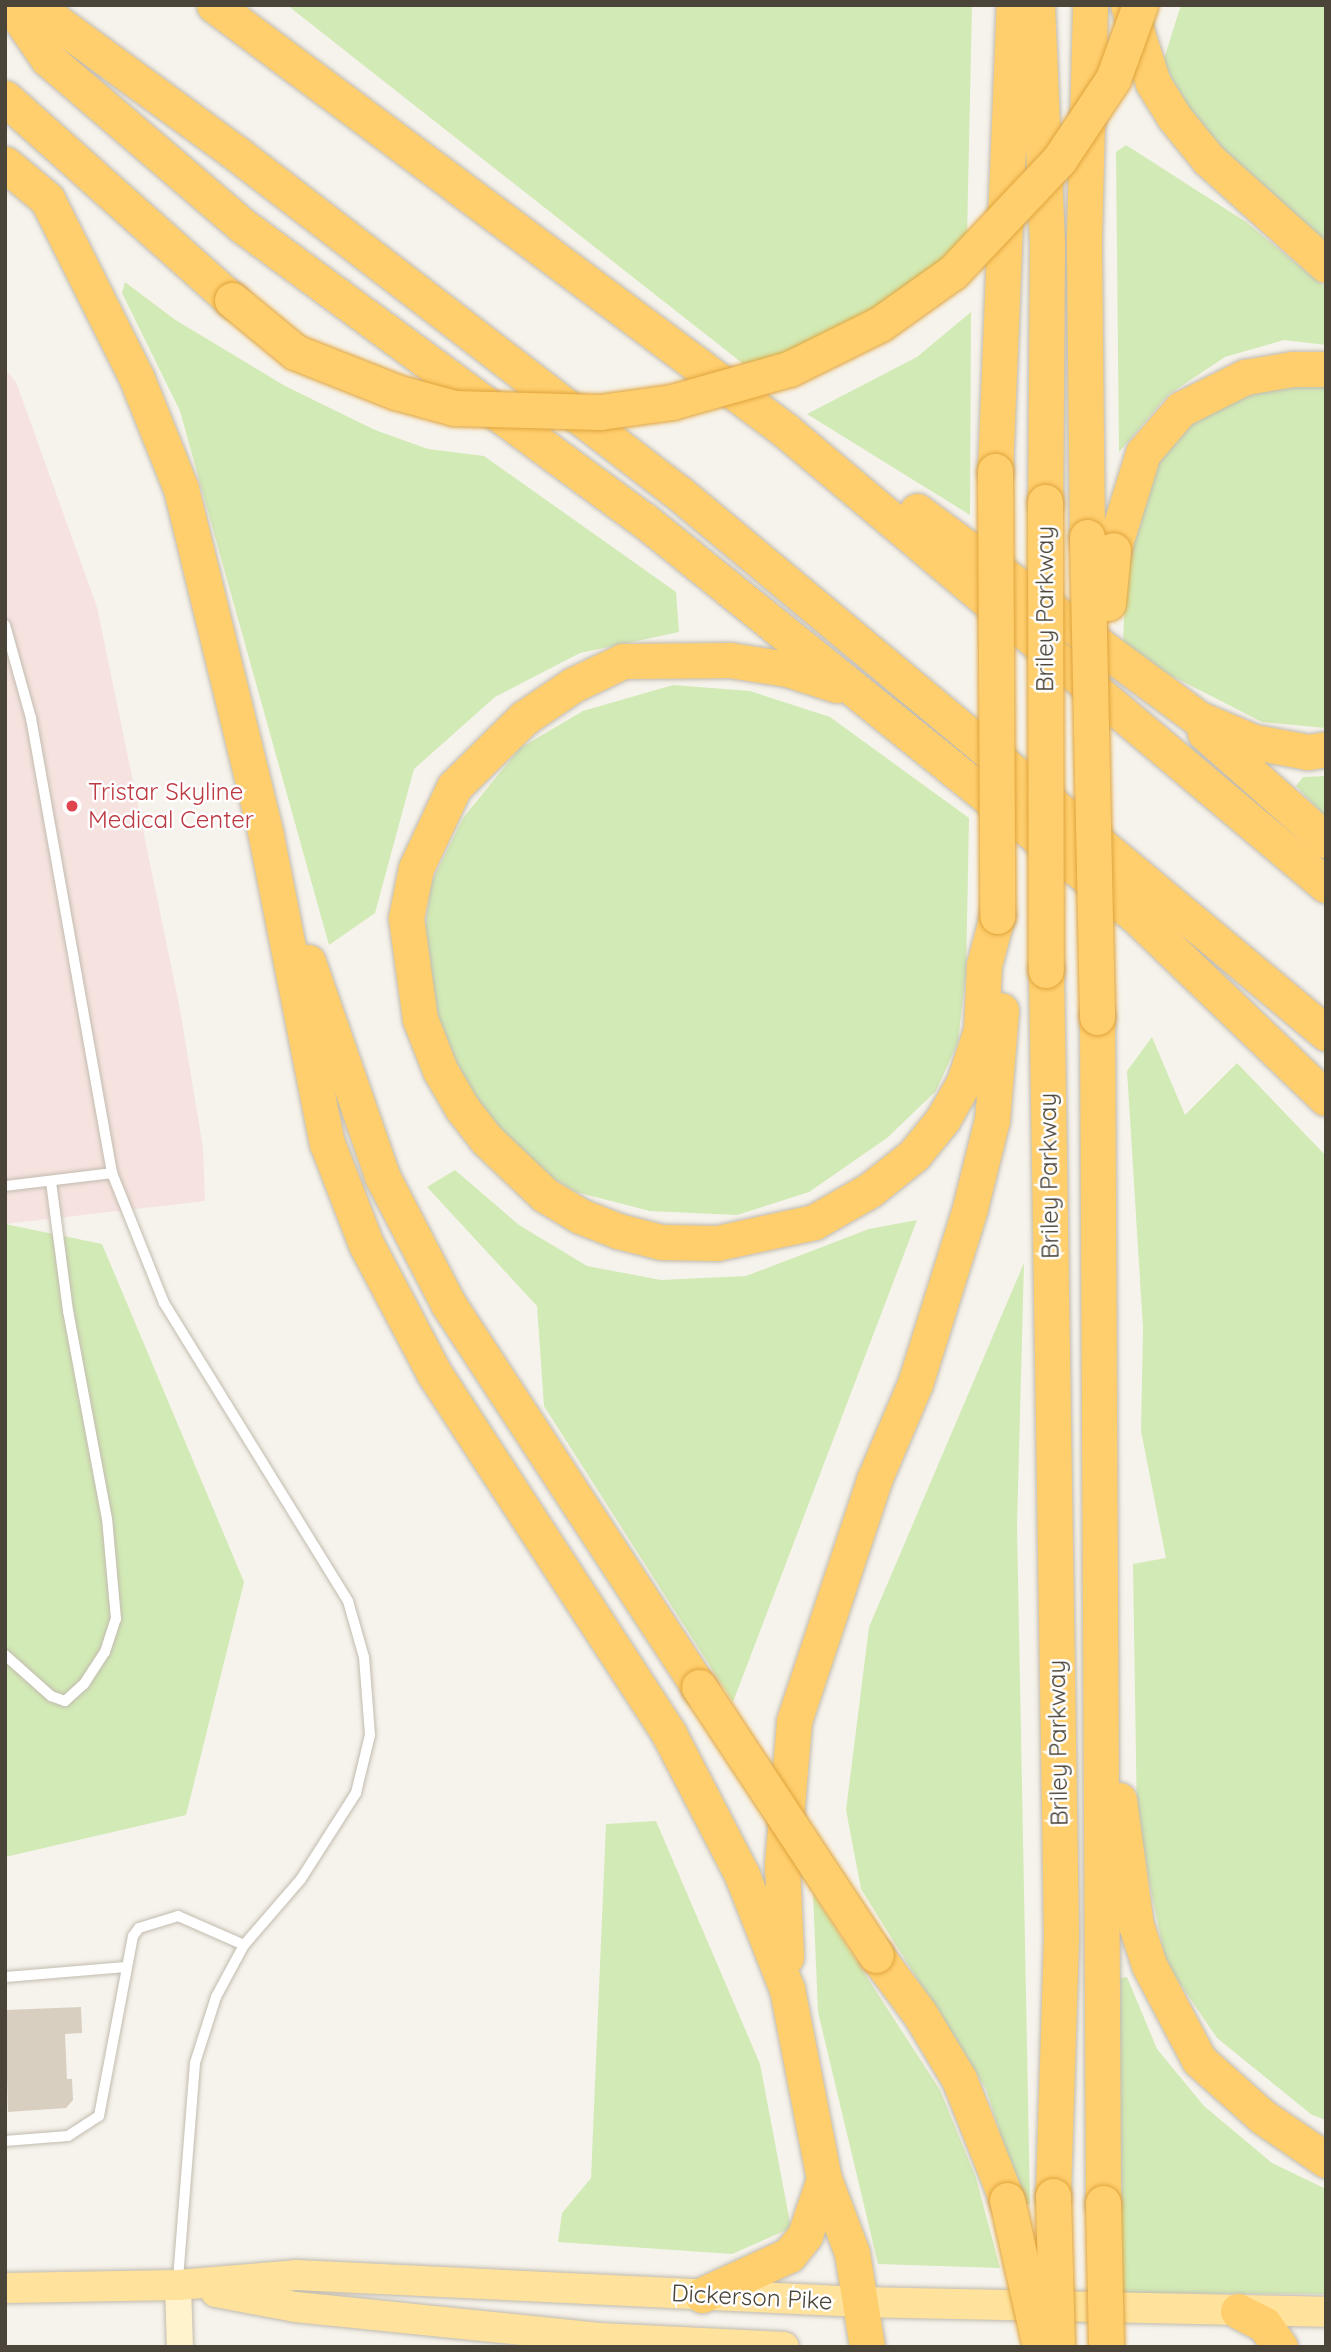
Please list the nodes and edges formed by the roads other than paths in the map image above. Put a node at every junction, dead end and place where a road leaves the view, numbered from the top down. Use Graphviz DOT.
graph roads {
  1 [pos="11,5"];
  2 [pos="33,5"];
  3 [pos="214,5"];
  4 [pos="1014,5"];
  5 [pos="1037,5"];
  6 [pos="1090,5"];
  7 [pos="1128,5"];
  8 [pos="1140,5"];
  9 [pos="5,98"];
  10 [pos="5,164"];
  11 [pos="1326,265"];
  12 [pos="1326,369"];
  13 [pos="785,430"];
  14 [pos="1100,543"];
  15 [pos="5,625"];
  16 [pos="1135,674"];
  17 [pos="904,730"];
  18 [pos="1326,749"];
  19 [pos="266,836"];
  20 [pos="1326,839"];
  21 [pos="1326,885"];
  22 [pos="997,916"];
  23 [pos="1326,1033"];
  24 [pos="1326,1098"];
  25 [pos="112,1173"];
  26 [pos="51,1181"];
  27 [pos="5,1186"];
  28 [pos="1100,1637"];
  29 [pos="5,1655"];
  30 [pos="243,1945"];
  31 [pos="127,1967"];
  32 [pos="5,1977"];
  33 [pos="787,1989"];
  34 [pos="5,2141"];
  35 [pos="1326,2160"];
  36 [pos="824,2179"];
  37 [pos="178,2285"];
  38 [pos="5,2288"];
  39 [pos="702,2295"];
  40 [pos="860,2302"];
  41 [pos="1238,2311"];
  42 [pos="1326,2312"];
  43 [pos="180,2347"];
  44 [pos="784,2347"];
  45 [pos="867,2347"];
  46 [pos="1040,2347"];
  47 [pos="1057,2347"];
  48 [pos="1105,2347"];
  49 [pos="1280,2347"];
  1 -- 17 [label="highway"];
  2 -- 23 [label="highway"];
  3 -- 13 [label="highway"];
  4 -- 22 [label="highway, bridge"];
  5 -- 47 [label="highway, Briley Parkway, bridge"];
  6 -- 14 [label="highway, Briley Parkway"];
  7 -- 11 [label="highway"];
  8 -- 9 [label="highway, bridge"];
  10 -- 19 [label="highway"];
  12 -- 14 [label="highway"];
  13 -- 16 [label="highway"];
  13 -- 21 [label="highway"];
  14 -- 28 [label="highway, Briley Parkway, bridge"];
  15 -- 25 [label="lane"];
  16 -- 18 [label="highway"];
  16 -- 20 [label="highway"];
  17 -- 22 [label="highway"];
  17 -- 24 [label="highway"];
  19 -- 33 [label="highway"];
  19 -- 46 [label="highway, bridge"];
  22 -- 33 [label="highway"];
  25 -- 26 [label="lane"];
  25 -- 30 [label="lane"];
  26 -- 27 [label="lane"];
  26 -- 29 [label="lane"];
  28 -- 35 [label="highway"];
  28 -- 48 [label="highway, Briley Parkway, bridge"];
  30 -- 31 [label="lane"];
  30 -- 37 [label="lane"];
  31 -- 32 [label="lane"];
  31 -- 34 [label="lane"];
  33 -- 36 [label="highway"];
  36 -- 39 [label="highway"];
  36 -- 40 [label="highway"];
  37 -- 38 [label="main road, Dickerson Pike"];
  37 -- 39 [label="main road, Dickerson Pike"];
  37 -- 43 [label="street"];
  37 -- 44 [label="main road, Dickerson Pike"];
  39 -- 40 [label="main road, Dickerson Pike"];
  40 -- 41 [label="main road, Dickerson Pike"];
  40 -- 45 [label="highway"];
  41 -- 42 [label="main road, Dickerson Pike"];
  41 -- 49 [label="highway"];
}
